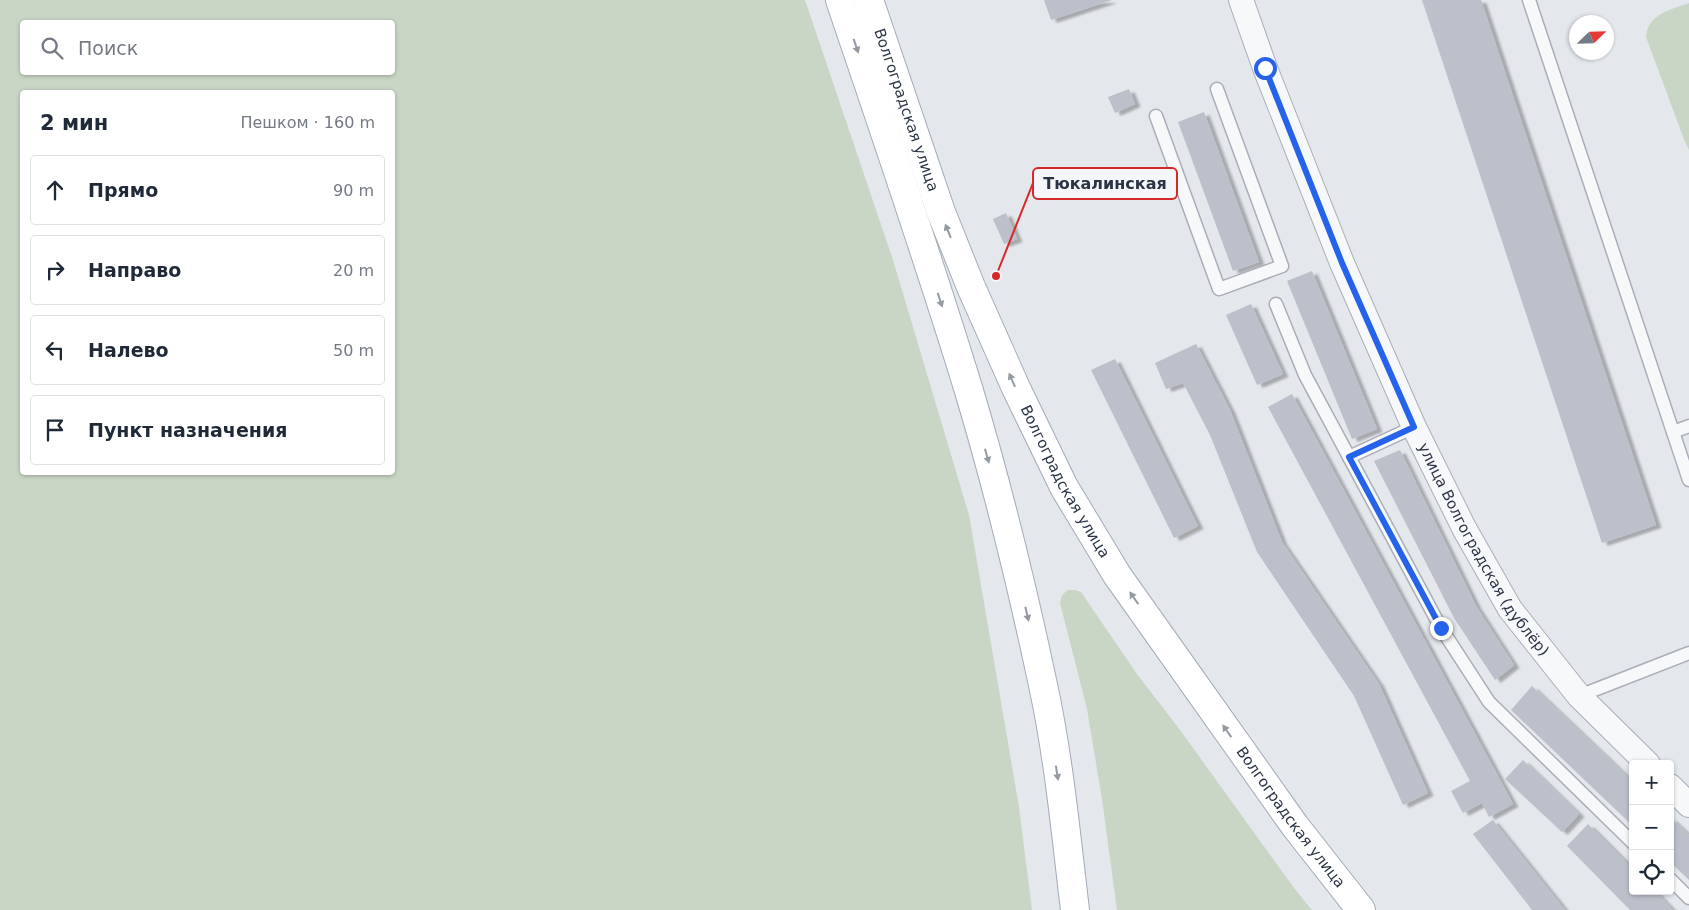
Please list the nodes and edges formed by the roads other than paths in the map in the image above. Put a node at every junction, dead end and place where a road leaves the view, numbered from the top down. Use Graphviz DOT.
graph roads {
  1 [pos="840,0"];
  2 [pos="870,0"];
  3 [pos="1241,0"];
  4 [pos="1529,0"];
  5 [pos="1217,89"];
  6 [pos="1156,116"];
  7 [pos="1276,304"];
  8 [pos="1689,426"];
  9 [pos="1414,427"];
  10 [pos="1673,432"];
  11 [pos="1349,457"];
  12 [pos="1689,480"];
  13 [pos="1689,653"];
  14 [pos="1579,696"];
  15 [pos="1644,760"];
  16 [pos="1674,790"];
  17 [pos="1689,805"];
  18 [pos="1629,839"];
  19 [pos="1674,883"];
  20 [pos="1689,898"];
  21 [pos="1075,910"];
  22 [pos="1361,910"];
  1 -- 21 [label="main road, Волгоградская улица, one-way"];
  22 -- 2 [label="main road, Волгоградская улица, one-way"];
  3 -- 9 [label="street, улица Волгоградская (дублёр)"];
  4 -- 10 [label="lane"];
  5 -- 6 [label="lane"];
  7 -- 11 [label="lane"];
  8 -- 10 [label="lane"];
  9 -- 11 [label="lane"];
  9 -- 14 [label="street, улица Волгоградская (дублёр)"];
  10 -- 12 [label="lane"];
  11 -- 18 [label="lane"];
  13 -- 14 [label="lane"];
  14 -- 15 [label="street, улица Волгоградская (дублёр)"];
  16 -- 17 [label="street"];
  19 -- 20 [label="lane"];
}
